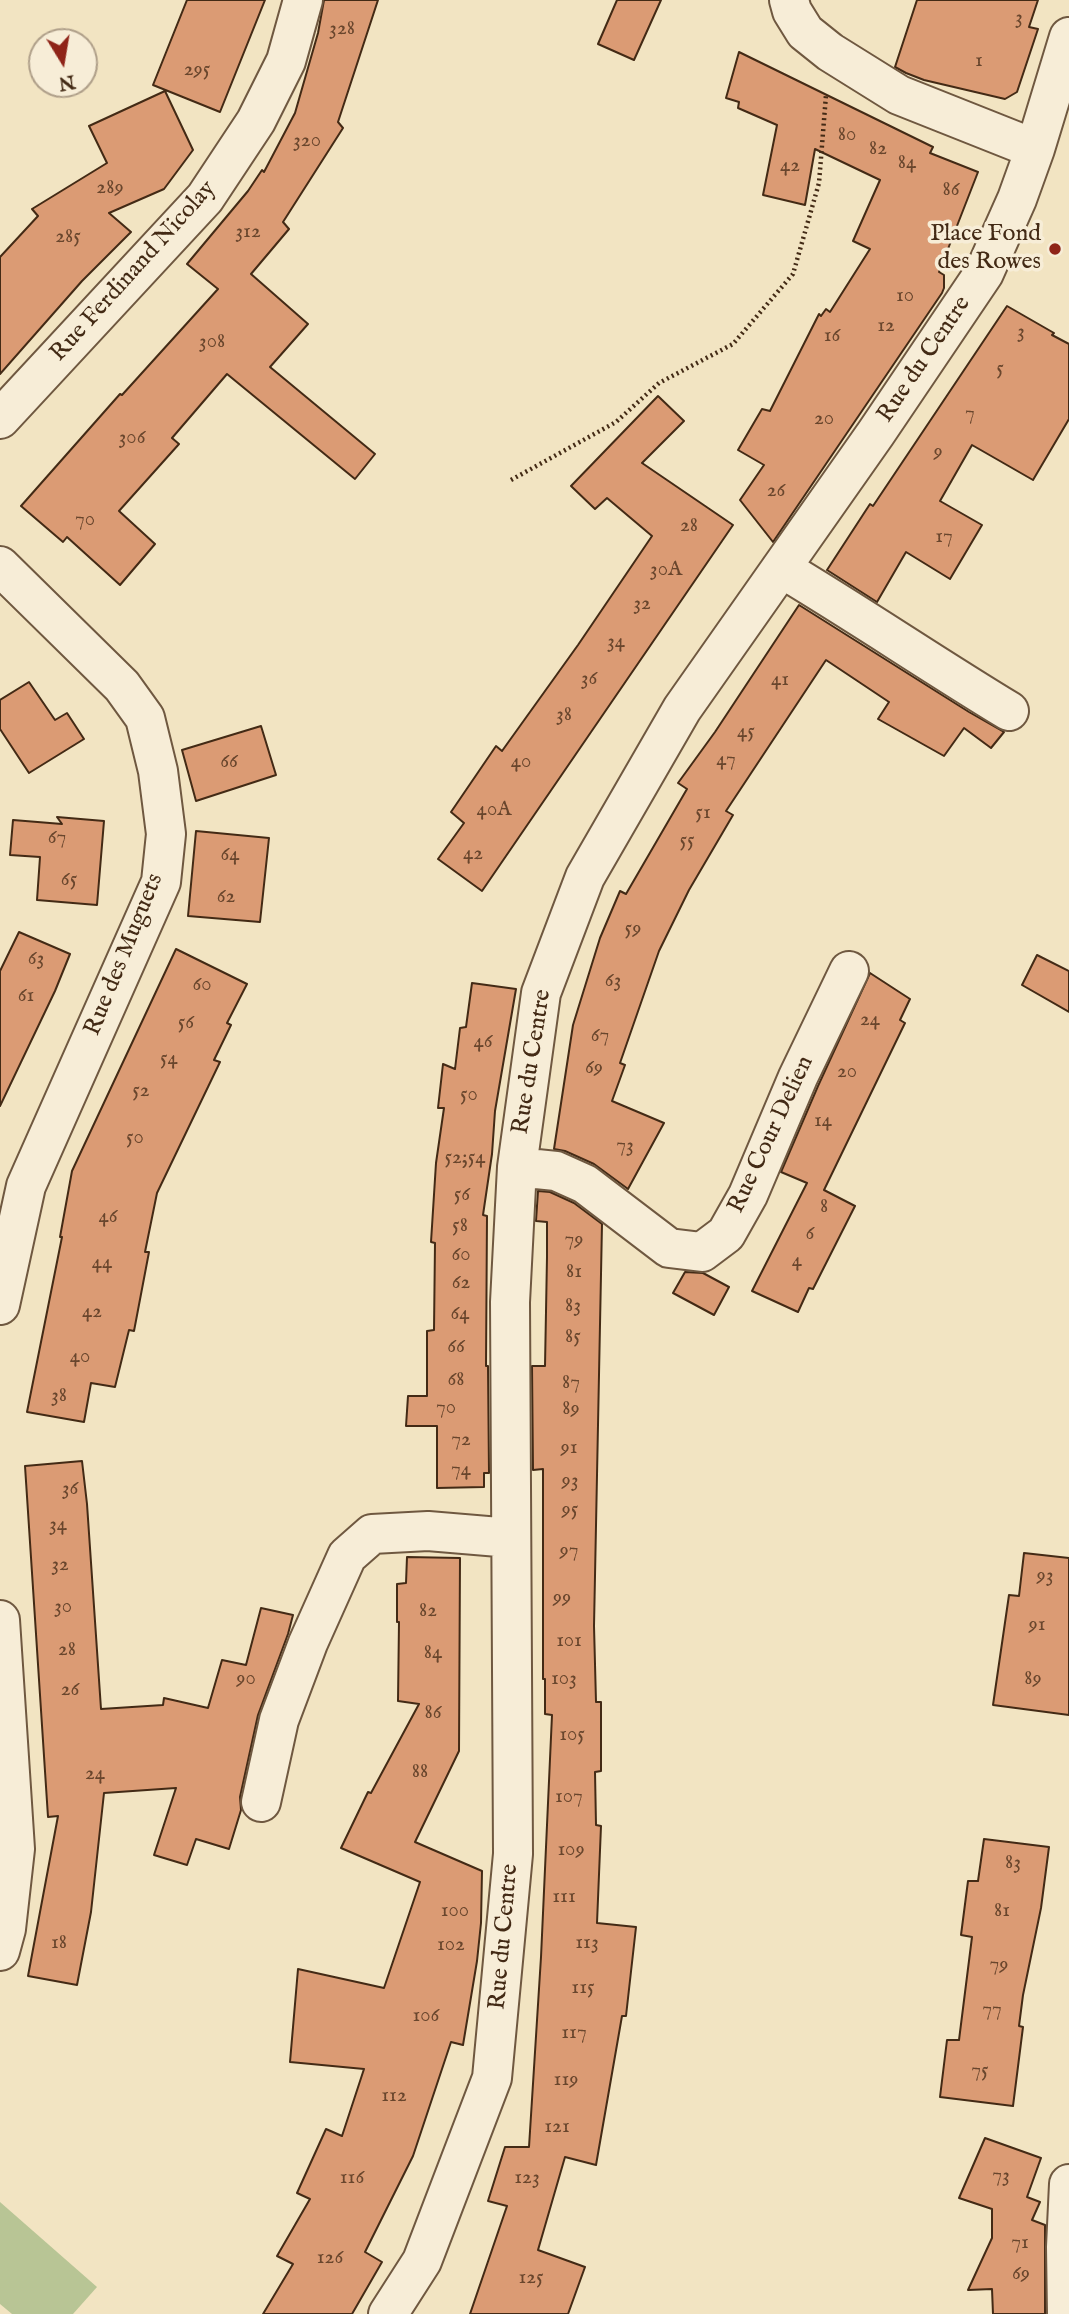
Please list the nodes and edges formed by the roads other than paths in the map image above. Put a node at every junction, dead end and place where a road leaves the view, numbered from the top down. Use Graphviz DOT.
graph roads {
  1 [pos="303,0"];
  2 [pos="784,4"];
  3 [pos="1069,37"];
  4 [pos="1061,99"];
  5 [pos="1035,149"];
  6 [pos="0,419"];
  7 [pos="0,566"];
  8 [pos="782,568"];
  9 [pos="1009,711"];
  10 [pos="849,971"];
  11 [pos="517,1167"];
  12 [pos="0,1305"];
  13 [pos="510,1538"];
  14 [pos="0,1620"];
  15 [pos="261,1802"];
  16 [pos="0,1951"];
  17 [pos="1069,2184"];
  18 [pos="388,2314"];
  19 [pos="1067,2314"];
  1 -- 6 [label="street, Rue Ferdinand Nicolay"];
  2 -- 5 [label="street"];
  3 -- 4 [label="street, Rue du Centre"];
  4 -- 5 [label="street, Rue du Centre"];
  5 -- 8 [label="street, Rue du Centre"];
  7 -- 12 [label="street, Rue des Muguets"];
  8 -- 9 [label="street"];
  8 -- 11 [label="street, Rue du Centre"];
  10 -- 11 [label="street, Rue Cour Delien"];
  11 -- 13 [label="street, Rue du Centre"];
  13 -- 15 [label="street"];
  13 -- 18 [label="street, Rue du Centre"];
  14 -- 16 [label="street"];
  17 -- 19 [label="street"];
}
